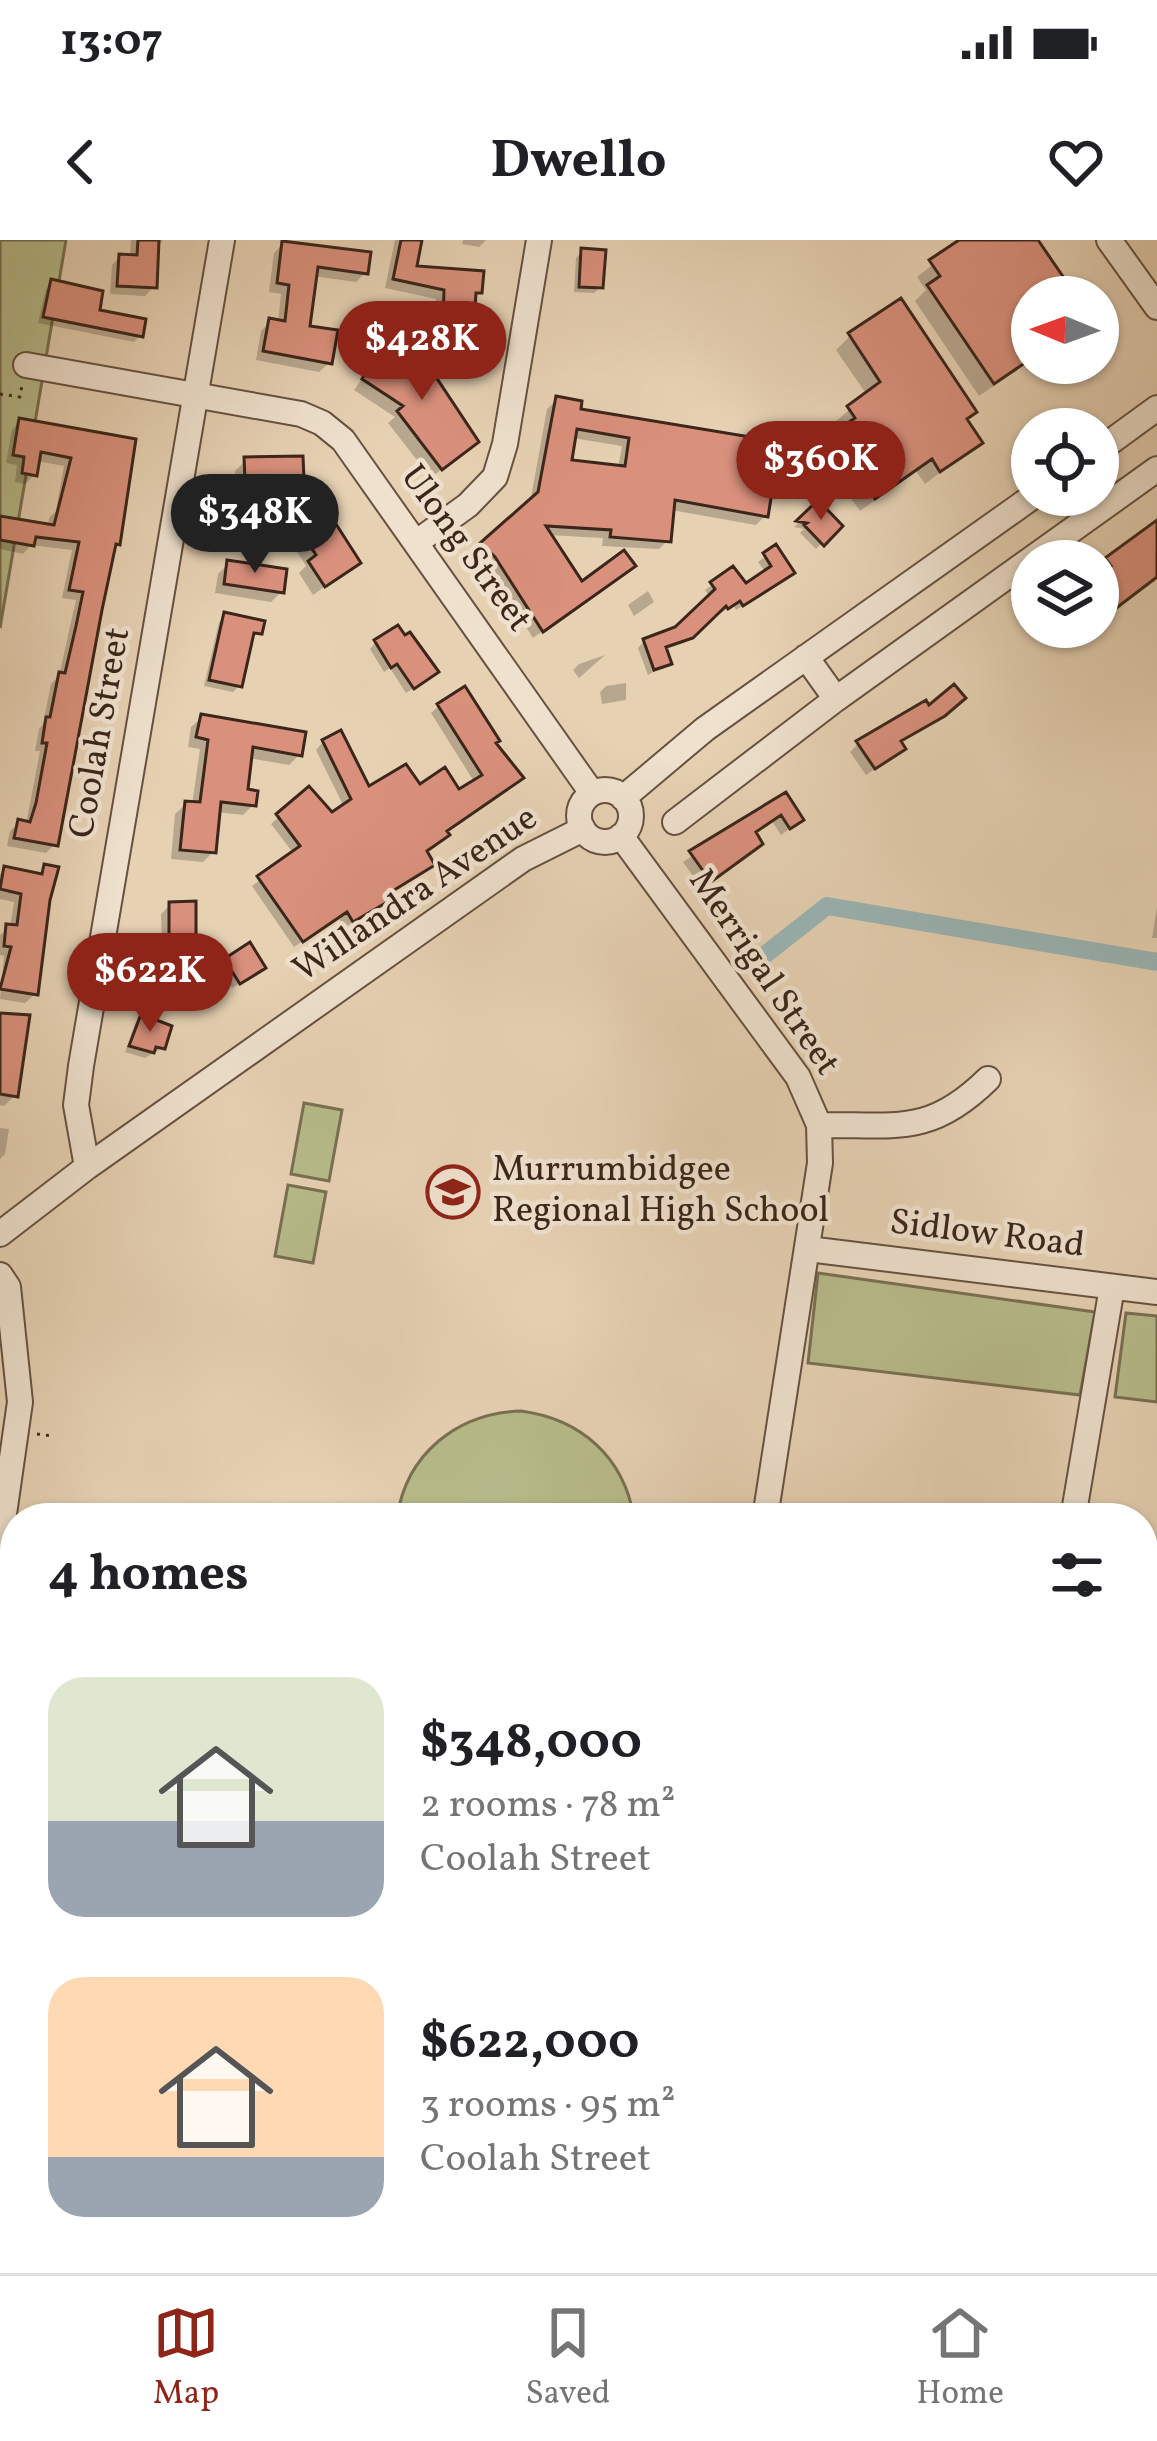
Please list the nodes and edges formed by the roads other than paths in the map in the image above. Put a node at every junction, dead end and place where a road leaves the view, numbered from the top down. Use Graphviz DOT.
graph roads {
  1 [pos="222,240"];
  2 [pos="539,240"];
  3 [pos="1108,240"];
  4 [pos="1157,307"];
  5 [pos="25,371"];
  6 [pos="196,396"];
  7 [pos="1154,418"];
  8 [pos="1119,439"];
  9 [pos="1157,469"];
  10 [pos="1011,512"];
  11 [pos="417,542"];
  12 [pos="806,657"];
  13 [pos="836,699"];
  14 [pos="592,794"];
  15 [pos="623,798"];
  16 [pos="675,821"];
  17 [pos="583,829"];
  18 [pos="621,836"];
  19 [pos="988,1079"];
  20 [pos="819,1125"];
  21 [pos="87,1167"];
  22 [pos="0,1234"];
  23 [pos="808,1249"];
  24 [pos="0,1274"];
  25 [pos="1112,1287"];
  26 [pos="1157,1292"];
  27 [pos="6,1503"];
  28 [pos="767,1503"];
  29 [pos="1076,1503"];
  1 -- 6 [label="street, Coolah Street"];
  2 -- 11 [label="street"];
  3 -- 4 [label="street"];
  5 -- 6 [label="street, Ulong Street"];
  6 -- 11 [label="street, Ulong Street"];
  6 -- 21 [label="street, Coolah Street"];
  7 -- 8 [label="street"];
  9 -- 13 [label="street"];
  10 -- 12 [label="street"];
  11 -- 14 [label="street, Ulong Street"];
  12 -- 13 [label="street"];
  12 -- 15 [label="street"];
  13 -- 16 [label="street"];
  14 -- 15 [label="street"];
  14 -- 17 [label="street, Willandra Avenue"];
  15 -- 18 [label="street"];
  17 -- 18 [label="street, Willandra Avenue"];
  17 -- 21 [label="street, Willandra Avenue"];
  18 -- 20 [label="street, Merrigal Street"];
  19 -- 20 [label="street"];
  20 -- 23 [label="street, Merrigal Street"];
  21 -- 22 [label="street, Willandra Avenue"];
  23 -- 25 [label="street, Sidlow Road"];
  23 -- 28 [label="street, Merrigal Street"];
  24 -- 27 [label="street"];
  25 -- 26 [label="street, Sidlow Road"];
  25 -- 29 [label="street"];
}
